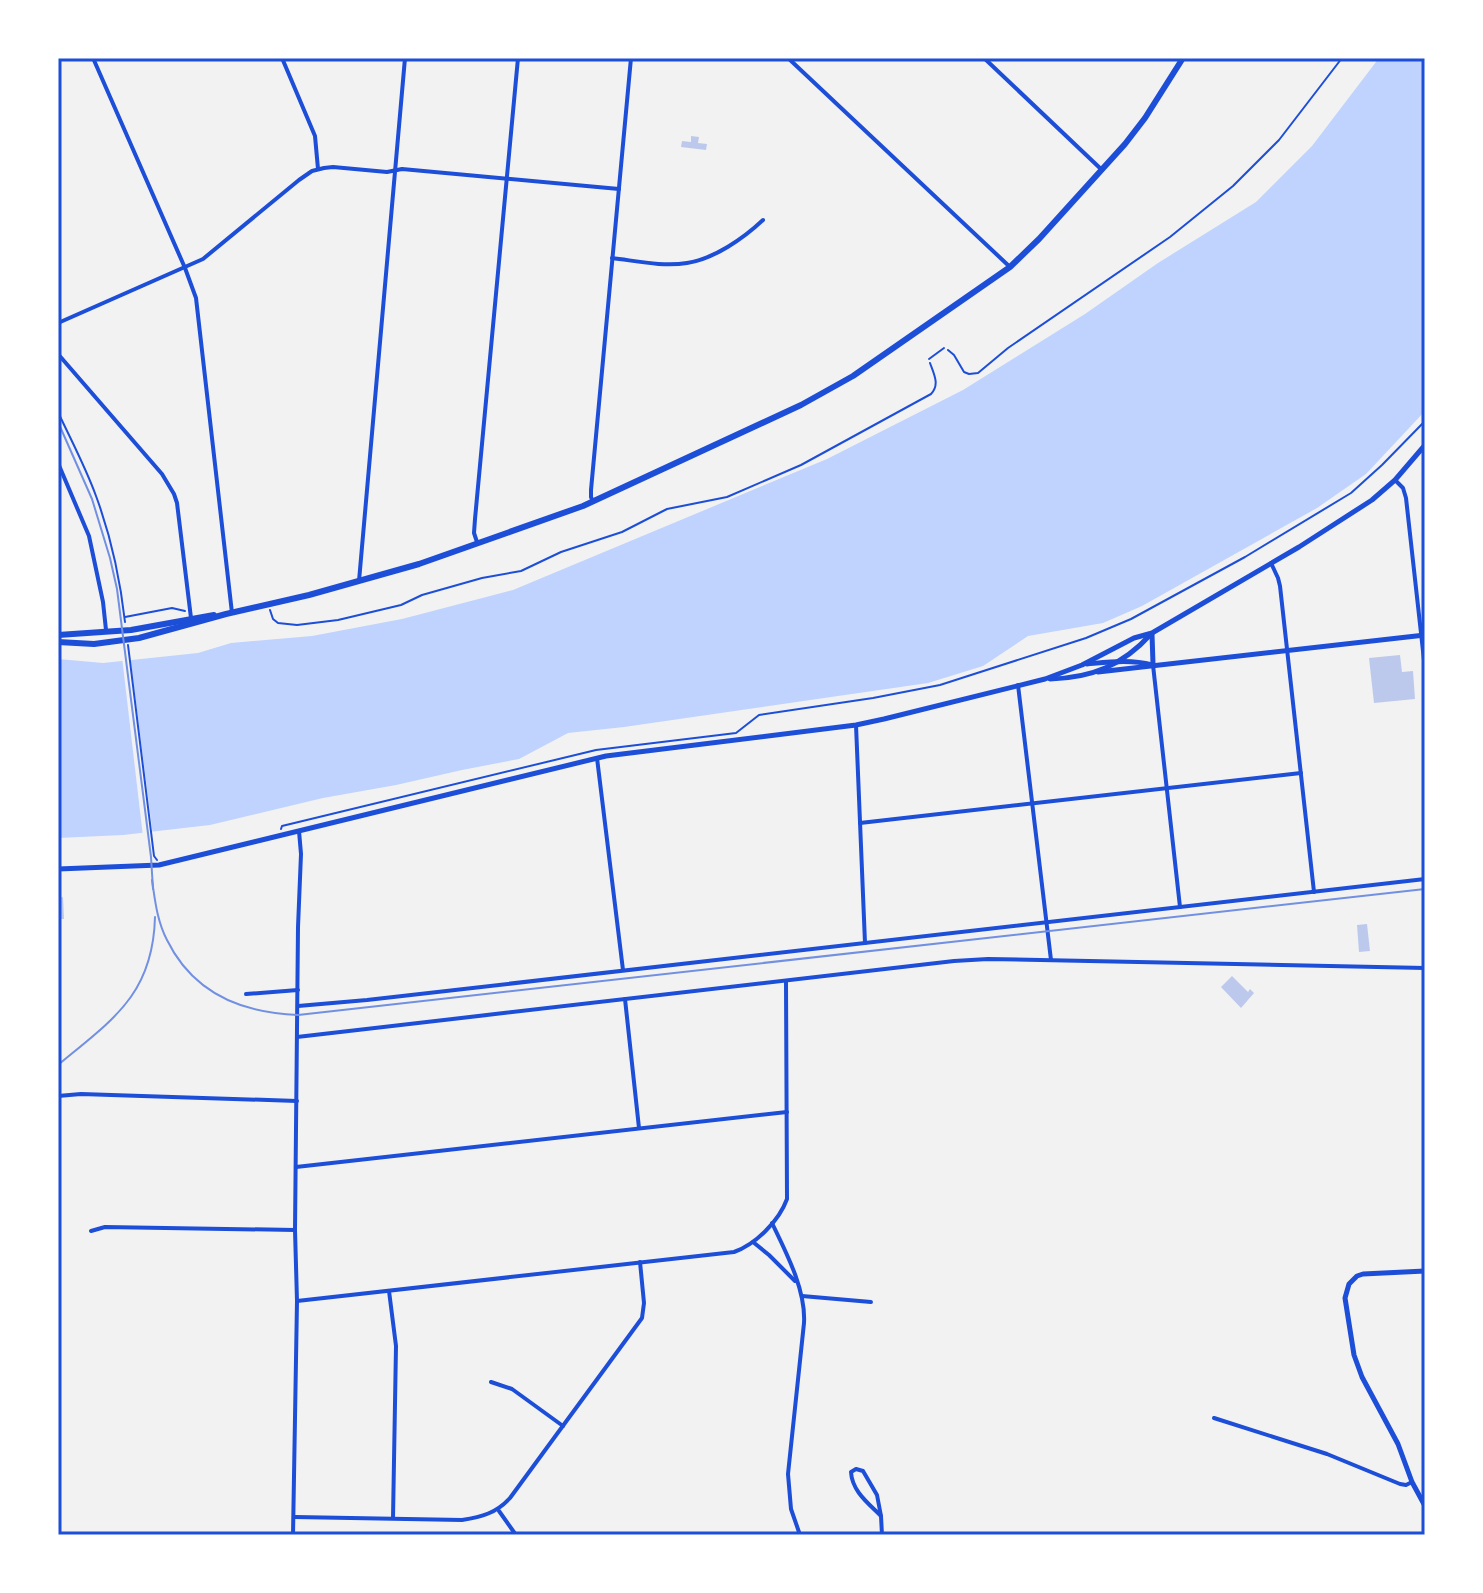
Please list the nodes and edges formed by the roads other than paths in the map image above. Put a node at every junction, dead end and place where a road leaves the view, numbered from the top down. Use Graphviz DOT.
graph roads {
  1 [pos="93,58"];
  2 [pos="282,58"];
  3 [pos="405,58"];
  4 [pos="518,58"];
  5 [pos="631,58"];
  6 [pos="788,58"];
  7 [pos="984,58"];
  8 [pos="1183,58"];
  9 [pos="318,169"];
  10 [pos="395,170"];
  11 [pos="1102,170"];
  12 [pos="507,178"];
  13 [pos="619,189"];
  14 [pos="763,220"];
  15 [pos="612,258"];
  16 [pos="1010,267"];
  17 [pos="185,268"];
  18 [pos="58,323"];
  19 [pos="944,348"];
  20 [pos="58,354"];
  21 [pos="929,359"];
  22 [pos="1425,445"];
  23 [pos="58,463"];
  24 [pos="1395,480"];
  25 [pos="593,502"];
  26 [pos="478,545"];
  27 [pos="1271,563"];
  28 [pos="359,581"];
  29 [pos="229,613"];
  30 [pos="191,618"];
  31 [pos="106,633"];
  32 [pos="1152,633"];
  33 [pos="58,635"];
  34 [pos="1423,635"];
  35 [pos="58,642"];
  36 [pos="1287,650"];
  37 [pos="1118,661"];
  38 [pos="1082,665"];
  39 [pos="1153,665"];
  40 [pos="1425,669"];
  41 [pos="1098,672"];
  42 [pos="1045,679"];
  43 [pos="1018,685"];
  44 [pos="856,725"];
  45 [pos="597,758"];
  46 [pos="1301,773"];
  47 [pos="1167,788"];
  48 [pos="1033,803"];
  49 [pos="860,823"];
  50 [pos="299,831"];
  51 [pos="58,869"];
  52 [pos="1425,879"];
  53 [pos="1314,892"];
  54 [pos="1180,907"];
  55 [pos="1046,922"];
  56 [pos="865,943"];
  57 [pos="1051,961"];
  58 [pos="1425,968"];
  59 [pos="623,970"];
  60 [pos="786,981"];
  61 [pos="298,990"];
  62 [pos="246,994"];
  63 [pos="625,999"];
  64 [pos="298,1006"];
  65 [pos="297,1037"];
  66 [pos="58,1096"];
  67 [pos="297,1101"];
  68 [pos="787,1112"];
  69 [pos="639,1128"];
  70 [pos="296,1167"];
  71 [pos="772,1223"];
  72 [pos="295,1230"];
  73 [pos="91,1231"];
  74 [pos="753,1242"];
  75 [pos="640,1262"];
  76 [pos="1425,1271"];
  77 [pos="797,1283"];
  78 [pos="389,1291"];
  79 [pos="802,1296"];
  80 [pos="297,1301"];
  81 [pos="871,1302"];
  82 [pos="491,1382"];
  83 [pos="1214,1418"];
  84 [pos="563,1426"];
  85 [pos="1412,1482"];
  86 [pos="1425,1506"];
  87 [pos="498,1510"];
  88 [pos="881,1516"];
  89 [pos="293,1517"];
  90 [pos="393,1518"];
  91 [pos="293,1535"];
  92 [pos="516,1535"];
  93 [pos="800,1535"];
  94 [pos="882,1535"];
  1 -- 17 [label="street"];
  2 -- 9 [label="street"];
  3 -- 10 [label="street"];
  4 -- 12 [label="street"];
  5 -- 13 [label="street"];
  6 -- 16 [label="street"];
  7 -- 11 [label="street"];
  8 -- 11 [label="main road"];
  9 -- 10 [label="street"];
  9 -- 17 [label="street"];
  10 -- 12 [label="street"];
  10 -- 28 [label="street"];
  11 -- 16 [label="main road"];
  12 -- 13 [label="street"];
  12 -- 26 [label="street"];
  13 -- 15 [label="street"];
  14 -- 15 [label="street"];
  15 -- 25 [label="street"];
  16 -- 25 [label="main road"];
  17 -- 18 [label="street"];
  17 -- 29 [label="street"];
  19 -- 21 [label="lane"];
  20 -- 30 [label="street"];
  22 -- 24 [label="main road"];
  23 -- 31 [label="street"];
  24 -- 27 [label="main road"];
  24 -- 34 [label="street"];
  25 -- 26 [label="main road"];
  26 -- 28 [label="main road"];
  27 -- 32 [label="main road"];
  27 -- 36 [label="street"];
  28 -- 29 [label="main road"];
  29 -- 30 [label="main road"];
  29 -- 35 [label="main road"];
  30 -- 31 [label="main road"];
  31 -- 33 [label="main road"];
  32 -- 37 [label="main road"];
  32 -- 38 [label="main road"];
  32 -- 39 [label="main road"];
  34 -- 36 [label="main road"];
  34 -- 40 [label="street"];
  36 -- 39 [label="main road"];
  36 -- 46 [label="street"];
  37 -- 38 [label="main road"];
  37 -- 39 [label="main road"];
  37 -- 41 [label="main road"];
  38 -- 42 [label="main road"];
  39 -- 41 [label="main road"];
  39 -- 47 [label="street"];
  41 -- 42 [label="main road"];
  42 -- 43 [label="main road"];
  43 -- 44 [label="main road"];
  43 -- 48 [label="street"];
  44 -- 45 [label="main road"];
  44 -- 49 [label="street"];
  45 -- 50 [label="main road"];
  45 -- 59 [label="street"];
  46 -- 47 [label="street"];
  46 -- 53 [label="street"];
  47 -- 48 [label="street"];
  47 -- 54 [label="street"];
  48 -- 49 [label="street"];
  48 -- 55 [label="street"];
  49 -- 56 [label="street"];
  50 -- 51 [label="main road"];
  50 -- 61 [label="street"];
  52 -- 53 [label="street"];
  53 -- 54 [label="street"];
  54 -- 55 [label="street"];
  55 -- 56 [label="street"];
  55 -- 57 [label="street"];
  56 -- 59 [label="street"];
  57 -- 58 [label="street"];
  57 -- 60 [label="street"];
  59 -- 64 [label="street"];
  60 -- 63 [label="street"];
  60 -- 68 [label="street"];
  61 -- 62 [label="street"];
  61 -- 64 [label="street"];
  63 -- 65 [label="street"];
  63 -- 69 [label="street"];
  64 -- 65 [label="street"];
  65 -- 67 [label="street"];
  66 -- 67 [label="street"];
  67 -- 70 [label="street"];
  68 -- 69 [label="street"];
  68 -- 71 [label="street"];
  69 -- 70 [label="street"];
  70 -- 72 [label="street"];
  71 -- 74 [label="street"];
  71 -- 77 [label="street"];
  72 -- 73 [label="street"];
  72 -- 80 [label="street"];
  74 -- 75 [label="street"];
  74 -- 77 [label="street"];
  75 -- 78 [label="street"];
  75 -- 84 [label="street"];
  76 -- 85 [label="main road"];
  77 -- 79 [label="street"];
  78 -- 80 [label="street"];
  78 -- 90 [label="street"];
  79 -- 81 [label="street"];
  79 -- 93 [label="street"];
  80 -- 89 [label="street"];
  82 -- 84 [label="street"];
  83 -- 85 [label="street"];
  84 -- 87 [label="street"];
  85 -- 86 [label="main road"];
  87 -- 90 [label="street"];
  87 -- 92 [label="street"];
  88 -- 88 [label="street"];
  88 -- 94 [label="street"];
  89 -- 90 [label="street"];
  89 -- 91 [label="street"];
}
